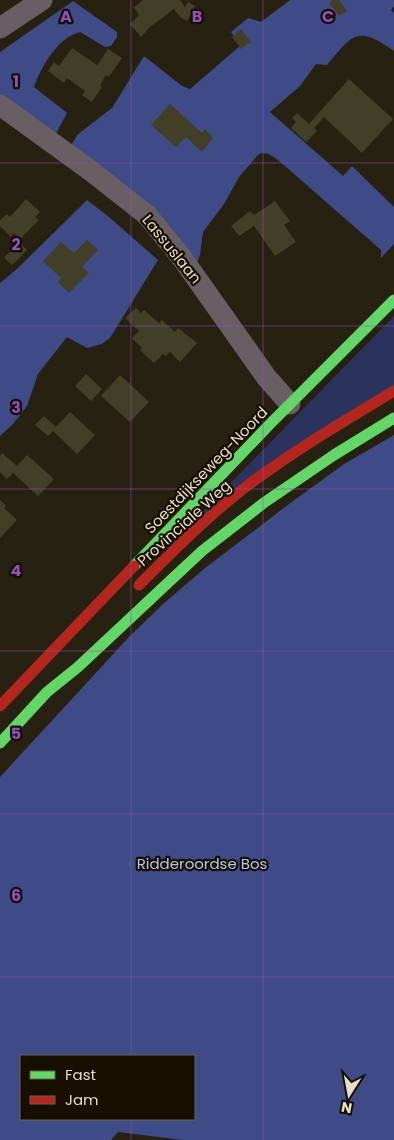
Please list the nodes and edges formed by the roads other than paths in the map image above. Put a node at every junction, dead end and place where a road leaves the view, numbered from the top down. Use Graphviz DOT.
graph roads {
  1 [pos="42,0"];
  2 [pos="0,28"];
  3 [pos="0,105"];
  4 [pos="394,300"];
  5 [pos="394,391"];
  6 [pos="290,404"];
  7 [pos="394,418"];
  8 [pos="132,592"];
  9 [pos="70,658"];
  10 [pos="47,692"];
  11 [pos="0,706"];
  12 [pos="0,743"];
  1 -- 2 [label="street"];
  3 -- 6 [label="street, Lassuslaan"];
  4 -- 6 [label="main road, Soestdijkseweg-Noord"];
  5 -- 8 [label="main road, Provinciale Weg"];
  6 -- 11 [label="main road, Soestdijkseweg-Noord"];
  7 -- 10 [label="main road"];
  9 -- 10 [label="main road"];
  10 -- 12 [label="main road"];
}
